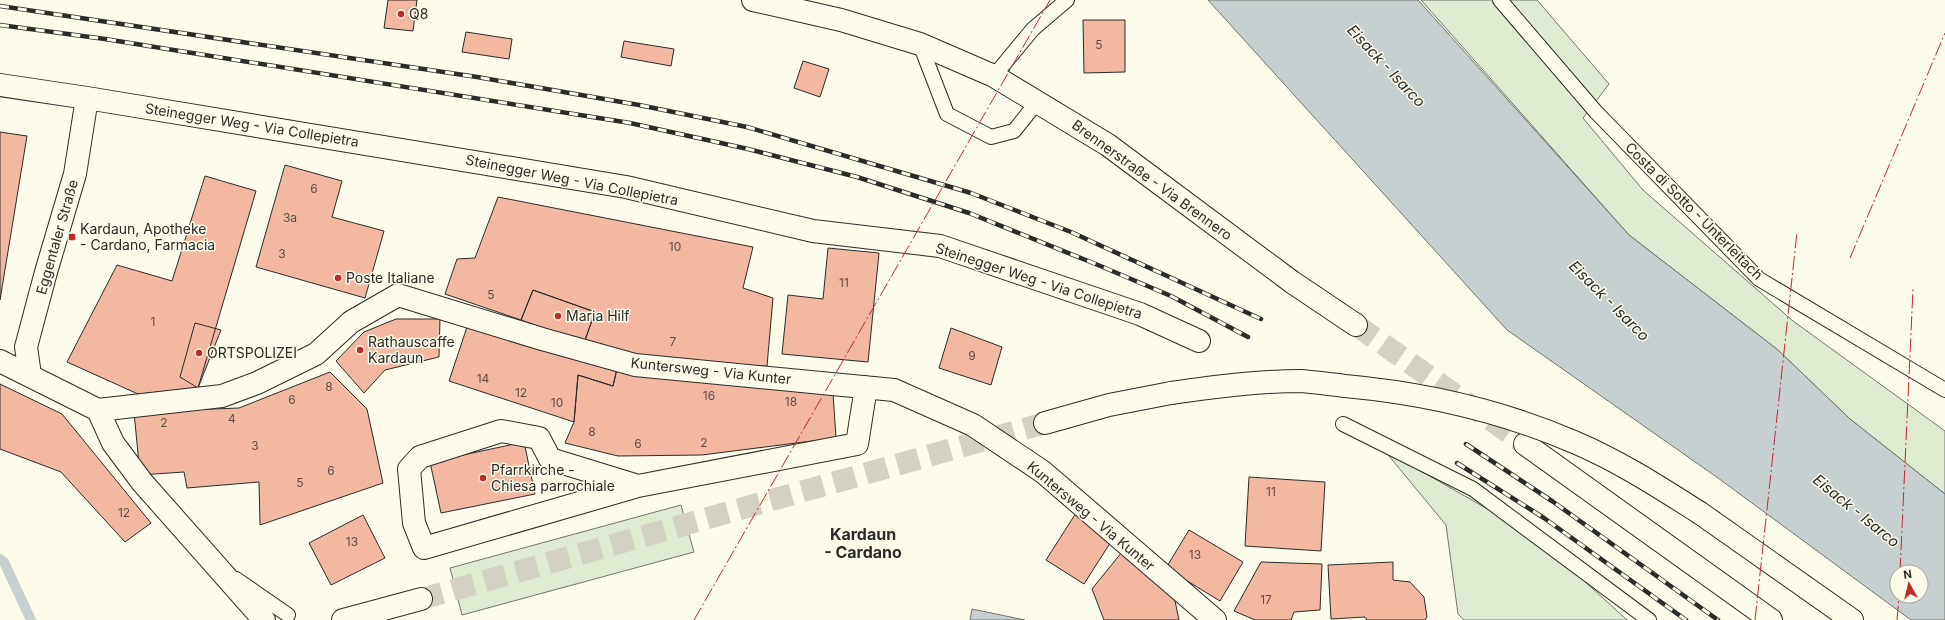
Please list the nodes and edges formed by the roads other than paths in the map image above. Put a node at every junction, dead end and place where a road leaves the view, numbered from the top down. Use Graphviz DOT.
graph roads {
  1 [pos="753,0"];
  2 [pos="1066,0"];
  3 [pos="1500,0"];
  4 [pos="920,44"];
  5 [pos="994,76"];
  6 [pos="0,85"];
  7 [pos="87,98"];
  8 [pos="1038,101"];
  9 [pos="1356,325"];
  10 [pos="1199,341"];
  11 [pos="0,361"];
  12 [pos="30,375"];
  13 [pos="866,387"];
  14 [pos="1945,390"];
  15 [pos="98,410"];
  16 [pos="1045,423"];
  17 [pos="1343,424"];
  18 [pos="1525,444"];
  19 [pos="638,486"];
  20 [pos="215,564"];
  21 [pos="421,599"];
  22 [pos="288,615"];
  23 [pos="264,620"];
  24 [pos="343,620"];
  25 [pos="1215,620"];
  26 [pos="1649,620"];
  27 [pos="1771,620"];
  28 [pos="1852,620"];
  1 -- 4 [label="street, Brennerstraße - Via Brennero"];
  2 -- 5 [label="lane"];
  3 -- 14 [label="lane, Costa di Sotto - Unterleitach"];
  4 -- 5 [label="street, Brennerstraße - Via Brennero"];
  4 -- 8 [label="lane"];
  5 -- 8 [label="street, Brennerstraße - Via Brennero"];
  6 -- 7 [label="street, Steinegger Weg - Via Collepietra"];
  7 -- 10 [label="street, Steinegger Weg - Via Collepietra"];
  7 -- 12 [label="street, Eggentaler Straße"];
  8 -- 9 [label="street, Brennerstraße - Via Brennero"];
  11 -- 12 [label="street"];
  12 -- 15 [label="street"];
  13 -- 15 [label="street, Kuntersweg - Via Kunter"];
  13 -- 19 [label="street"];
  13 -- 25 [label="street, Kuntersweg - Via Kunter"];
  15 -- 20 [label="street"];
  16 -- 28 [label="street, bridge"];
  17 -- 26 [label="lane"];
  18 -- 27 [label="street"];
  19 -- 19 [label="street"];
  20 -- 22 [label="lane"];
  20 -- 23 [label="street"];
  21 -- 24 [label="street"];
}
